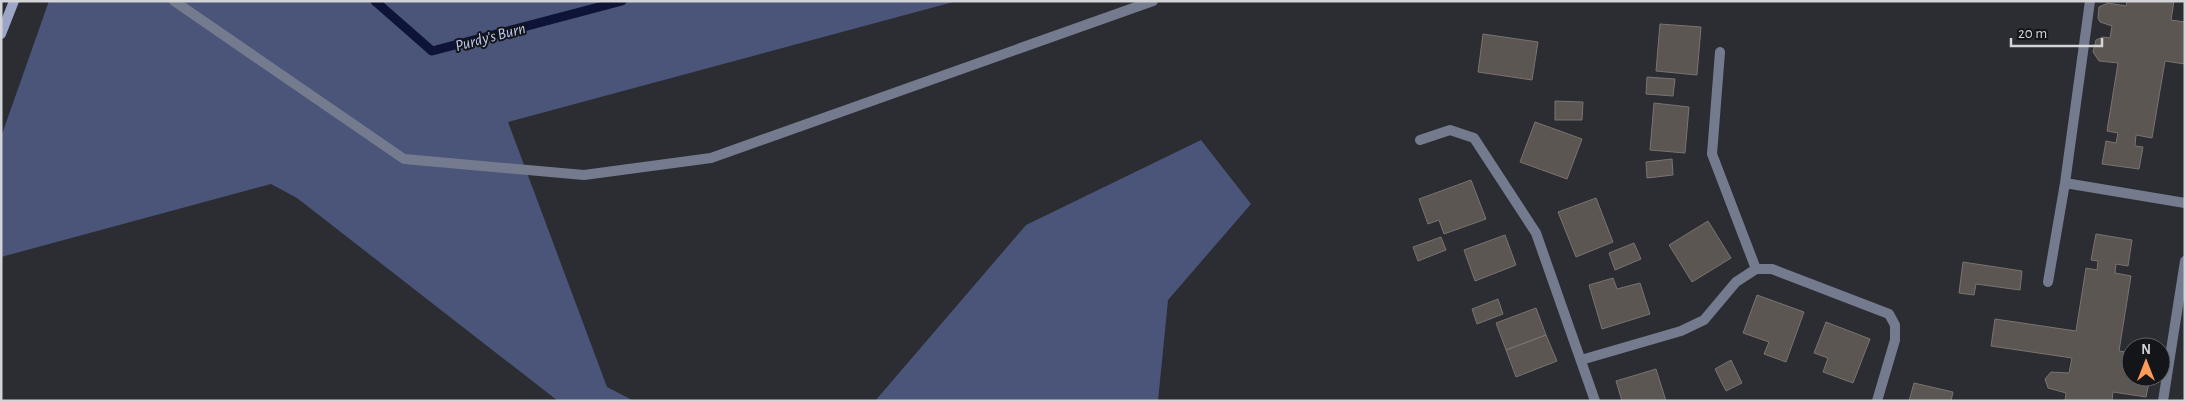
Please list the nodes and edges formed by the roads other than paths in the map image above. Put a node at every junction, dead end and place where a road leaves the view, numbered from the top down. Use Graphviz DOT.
graph roads {
  1 [pos="14,1"];
  2 [pos="174,1"];
  3 [pos="1154,1"];
  4 [pos="2090,1"];
  5 [pos="1,34"];
  6 [pos="1720,52"];
  7 [pos="1420,140"];
  8 [pos="2065,183"];
  9 [pos="2185,203"];
  10 [pos="2185,262"];
  11 [pos="1756,268"];
  12 [pos="2048,282"];
  13 [pos="1581,360"];
  14 [pos="1595,401"];
  15 [pos="1877,401"];
  16 [pos="2163,401"];
  1 -- 5 [label="main road"];
  2 -- 3 [label="street"];
  4 -- 8 [label="street"];
  6 -- 11 [label="street"];
  7 -- 13 [label="street"];
  8 -- 9 [label="street"];
  8 -- 12 [label="street"];
  10 -- 16 [label="street"];
  11 -- 13 [label="street"];
  11 -- 15 [label="street"];
  13 -- 14 [label="street"];
}
